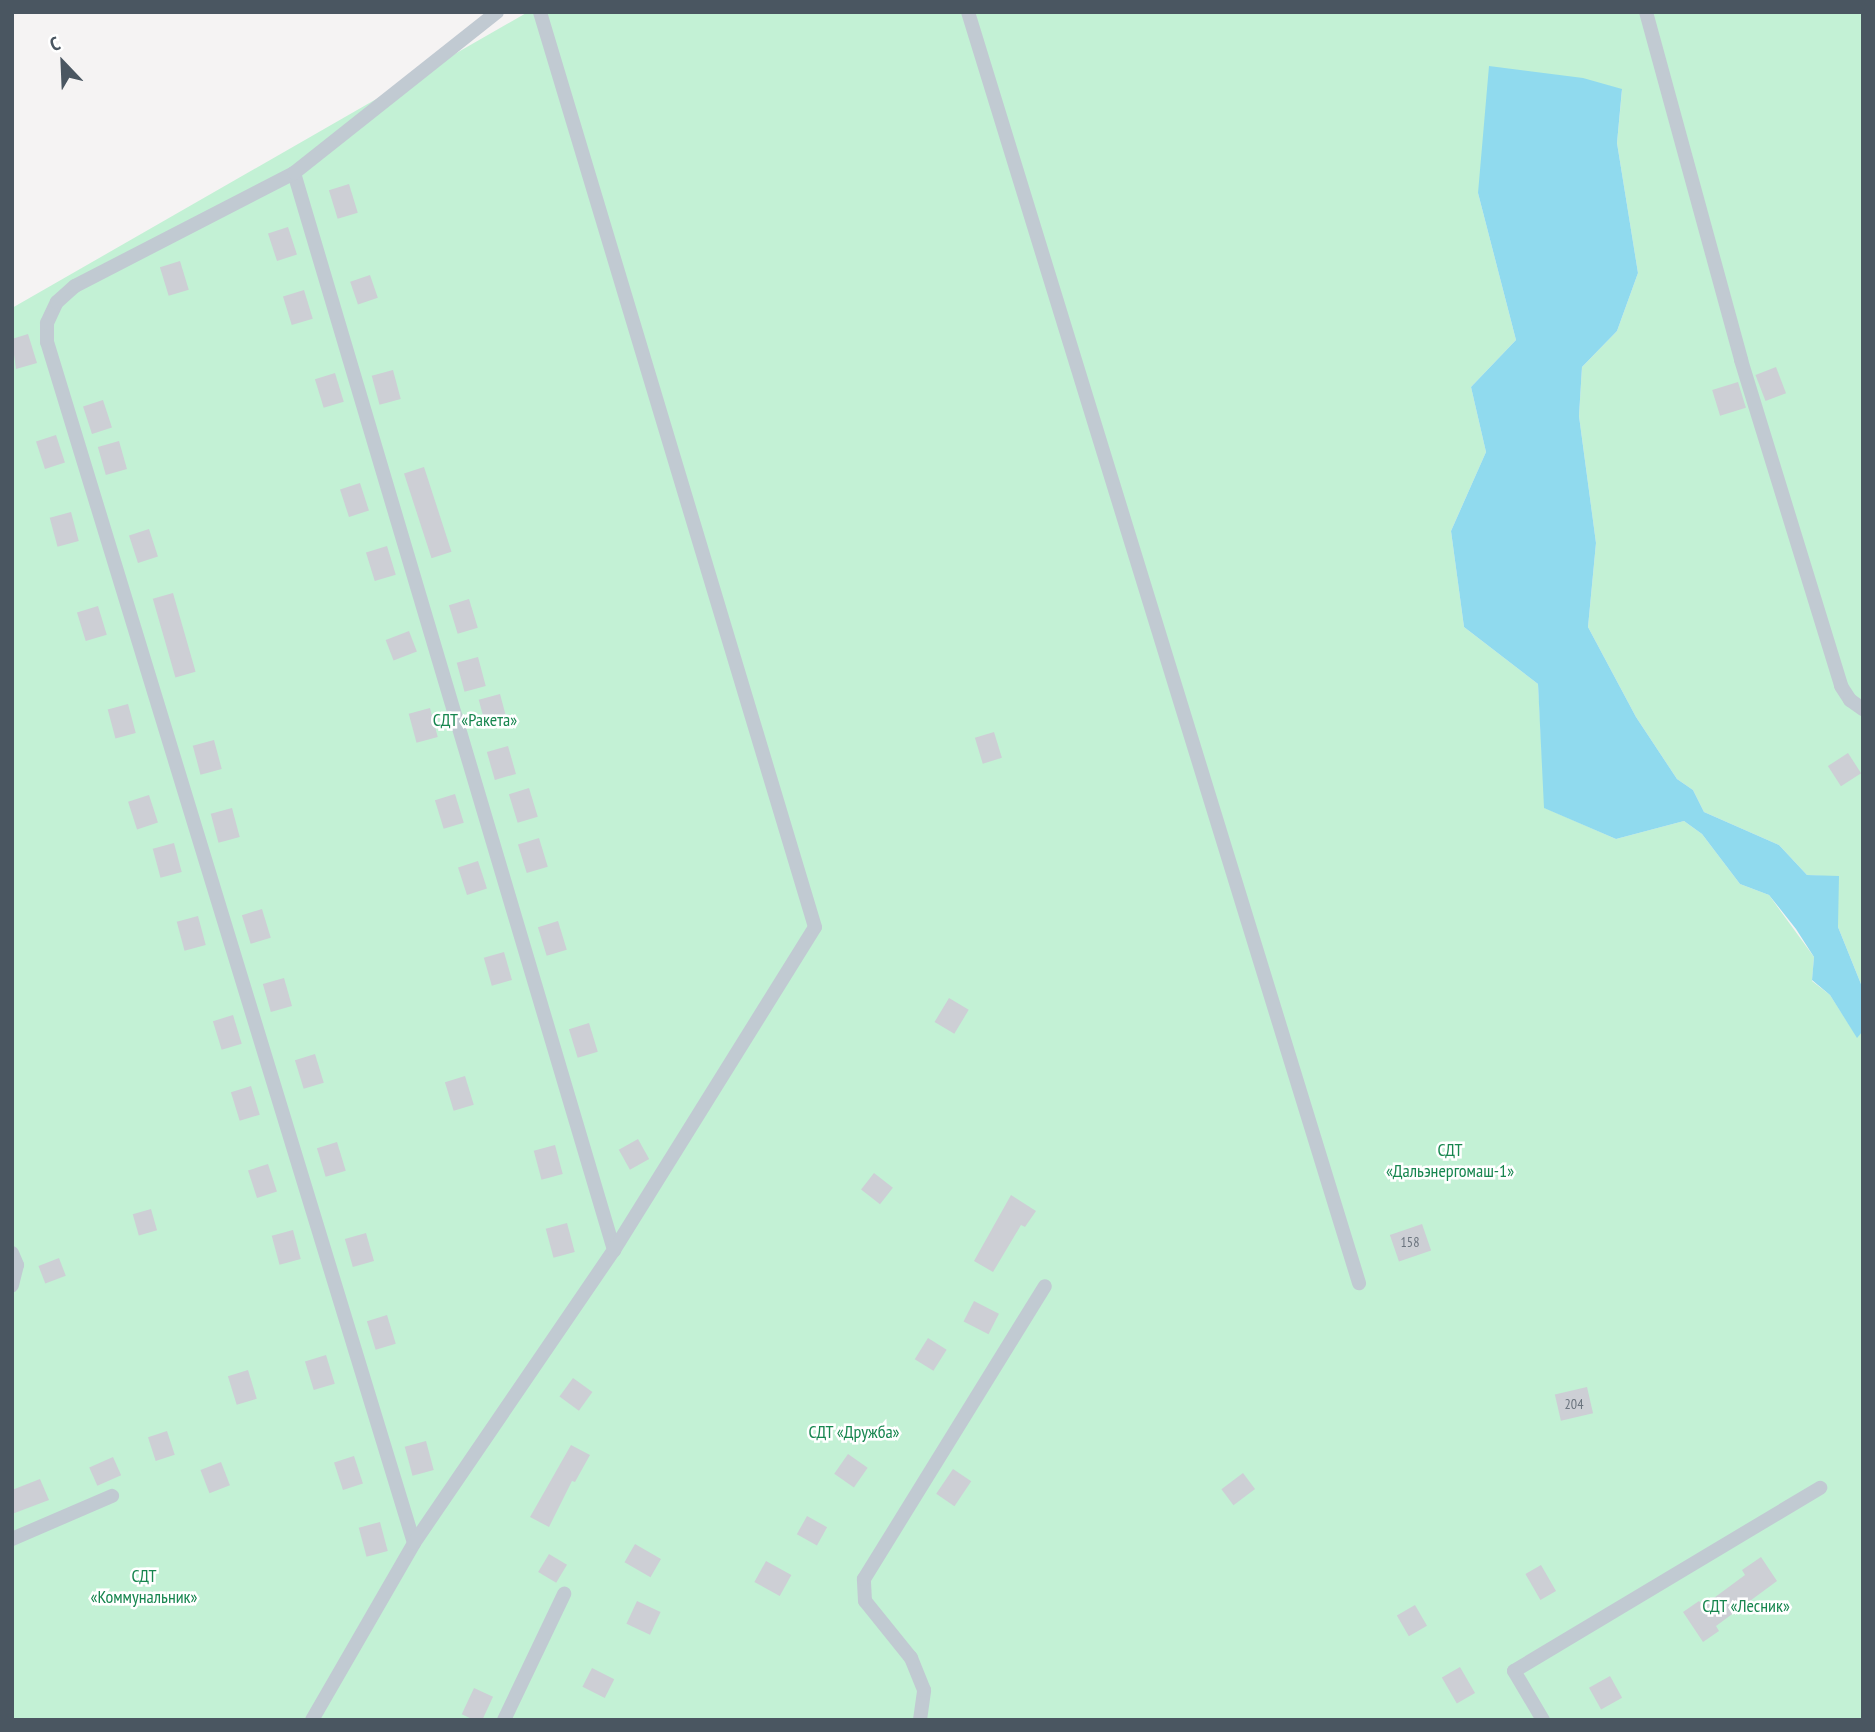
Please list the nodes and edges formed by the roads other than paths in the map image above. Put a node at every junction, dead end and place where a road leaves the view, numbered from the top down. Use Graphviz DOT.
graph roads {
  1 [pos="497,12"];
  2 [pos="540,12"];
  3 [pos="968,12"];
  4 [pos="1646,12"];
  5 [pos="294,173"];
  6 [pos="1861,709"];
  7 [pos="614,1250"];
  8 [pos="12,1253"];
  9 [pos="1359,1283"];
  10 [pos="12,1285"];
  11 [pos="1045,1286"];
  12 [pos="1820,1488"];
  13 [pos="111,1496"];
  14 [pos="12,1539"];
  15 [pos="414,1542"];
  16 [pos="564,1594"];
  17 [pos="312,1720"];
  18 [pos="504,1720"];
  19 [pos="920,1720"];
  20 [pos="1543,1720"];
  1 -- 5 [label="lane"];
  2 -- 7 [label="lane"];
  3 -- 9 [label="lane"];
  4 -- 6 [label="lane"];
  5 -- 7 [label="lane"];
  5 -- 15 [label="lane"];
  7 -- 15 [label="lane"];
  8 -- 10 [label="lane"];
  11 -- 19 [label="lane"];
  12 -- 20 [label="lane"];
  13 -- 14 [label="lane"];
  15 -- 17 [label="lane"];
  16 -- 18 [label="lane"];
}
